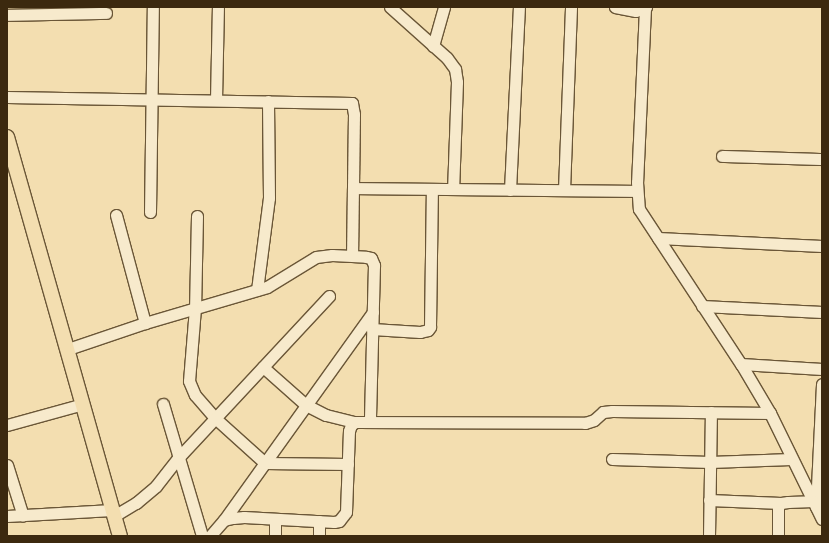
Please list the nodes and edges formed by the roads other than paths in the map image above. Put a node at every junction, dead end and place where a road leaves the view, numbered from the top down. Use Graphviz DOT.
graph roads {
  1 [pos="153,7"];
  2 [pos="218,7"];
  3 [pos="390,7"];
  4 [pos="444,7"];
  5 [pos="519,7"];
  6 [pos="571,7"];
  7 [pos="615,7"];
  8 [pos="646,7"];
  9 [pos="106,13"];
  10 [pos="7,15"];
  11 [pos="433,46"];
  12 [pos="7,97"];
  13 [pos="153,99"];
  14 [pos="216,100"];
  15 [pos="268,101"];
  16 [pos="7,137"];
  17 [pos="722,156"];
  18 [pos="822,159"];
  19 [pos="353,188"];
  20 [pos="432,189"];
  21 [pos="453,189"];
  22 [pos="510,190"];
  23 [pos="564,190"];
  24 [pos="637,191"];
  25 [pos="150,212"];
  26 [pos="116,214"];
  27 [pos="197,216"];
  28 [pos="658,238"];
  29 [pos="822,246"];
  30 [pos="352,255"];
  31 [pos="257,290"];
  32 [pos="329,296"];
  33 [pos="702,306"];
  34 [pos="195,308"];
  35 [pos="373,312"];
  36 [pos="822,312"];
  37 [pos="145,323"];
  38 [pos="372,329"];
  39 [pos="68,349"];
  40 [pos="740,364"];
  41 [pos="263,367"];
  42 [pos="822,369"];
  43 [pos="822,384"];
  44 [pos="83,404"];
  45 [pos="163,404"];
  46 [pos="306,406"];
  47 [pos="711,412"];
  48 [pos="770,413"];
  49 [pos="215,418"];
  50 [pos="370,421"];
  51 [pos="355,422"];
  52 [pos="7,425"];
  53 [pos="179,457"];
  54 [pos="612,459"];
  55 [pos="791,459"];
  56 [pos="710,462"];
  57 [pos="265,463"];
  58 [pos="348,464"];
  59 [pos="7,465"];
  60 [pos="710,500"];
  61 [pos="782,503"];
  62 [pos="815,504"];
  63 [pos="113,513"];
  64 [pos="7,516"];
  65 [pos="22,516"];
  66 [pos="275,519"];
  67 [pos="822,519"];
  68 [pos="224,520"];
  69 [pos="319,521"];
  70 [pos="120,536"];
  71 [pos="202,536"];
  72 [pos="210,536"];
  73 [pos="275,536"];
  74 [pos="318,536"];
  75 [pos="709,536"];
  76 [pos="778,536"];
  1 -- 13 [label="street"];
  2 -- 14 [label="street"];
  3 -- 11 [label="street"];
  4 -- 11 [label="street"];
  5 -- 22 [label="street"];
  6 -- 23 [label="street"];
  7 -- 8 [label="street"];
  8 -- 24 [label="street"];
  9 -- 10 [label="street"];
  11 -- 21 [label="street"];
  12 -- 13 [label="street"];
  13 -- 14 [label="street"];
  13 -- 25 [label="street"];
  14 -- 15 [label="street"];
  15 -- 19 [label="street"];
  15 -- 31 [label="street"];
  16 -- 39 [label="main road"];
  17 -- 18 [label="street"];
  19 -- 20 [label="street"];
  19 -- 30 [label="street"];
  20 -- 21 [label="street"];
  20 -- 38 [label="street"];
  21 -- 22 [label="street"];
  22 -- 23 [label="street"];
  23 -- 24 [label="street"];
  24 -- 28 [label="street"];
  26 -- 37 [label="street"];
  27 -- 34 [label="street"];
  28 -- 29 [label="street"];
  28 -- 33 [label="street"];
  30 -- 31 [label="street"];
  30 -- 35 [label="street"];
  31 -- 34 [label="street"];
  32 -- 41 [label="street"];
  33 -- 36 [label="street"];
  33 -- 40 [label="street"];
  34 -- 37 [label="street"];
  34 -- 49 [label="street"];
  35 -- 38 [label="street"];
  35 -- 46 [label="street"];
  37 -- 39 [label="street"];
  38 -- 50 [label="street"];
  39 -- 44 [label="main road"];
  40 -- 42 [label="street"];
  40 -- 48 [label="street"];
  41 -- 46 [label="street"];
  41 -- 49 [label="street"];
  43 -- 62 [label="street"];
  44 -- 52 [label="street"];
  44 -- 63 [label="main road"];
  45 -- 53 [label="street"];
  46 -- 51 [label="street"];
  46 -- 57 [label="street"];
  47 -- 48 [label="street"];
  47 -- 50 [label="street"];
  47 -- 56 [label="street"];
  48 -- 55 [label="street"];
  49 -- 53 [label="street"];
  49 -- 57 [label="street"];
  50 -- 51 [label="street"];
  51 -- 58 [label="street"];
  53 -- 63 [label="street"];
  53 -- 71 [label="street"];
  54 -- 56 [label="street"];
  55 -- 56 [label="street"];
  55 -- 62 [label="street"];
  56 -- 60 [label="street"];
  57 -- 58 [label="street"];
  57 -- 68 [label="street"];
  58 -- 69 [label="street"];
  59 -- 65 [label="street"];
  60 -- 61 [label="street"];
  60 -- 75 [label="street"];
  61 -- 62 [label="street"];
  61 -- 76 [label="street"];
  62 -- 67 [label="street"];
  63 -- 65 [label="street"];
  63 -- 70 [label="main road"];
  64 -- 65 [label="street"];
  66 -- 68 [label="street"];
  66 -- 69 [label="street"];
  66 -- 73 [label="street"];
  68 -- 72 [label="street"];
  69 -- 74 [label="street"];
}
